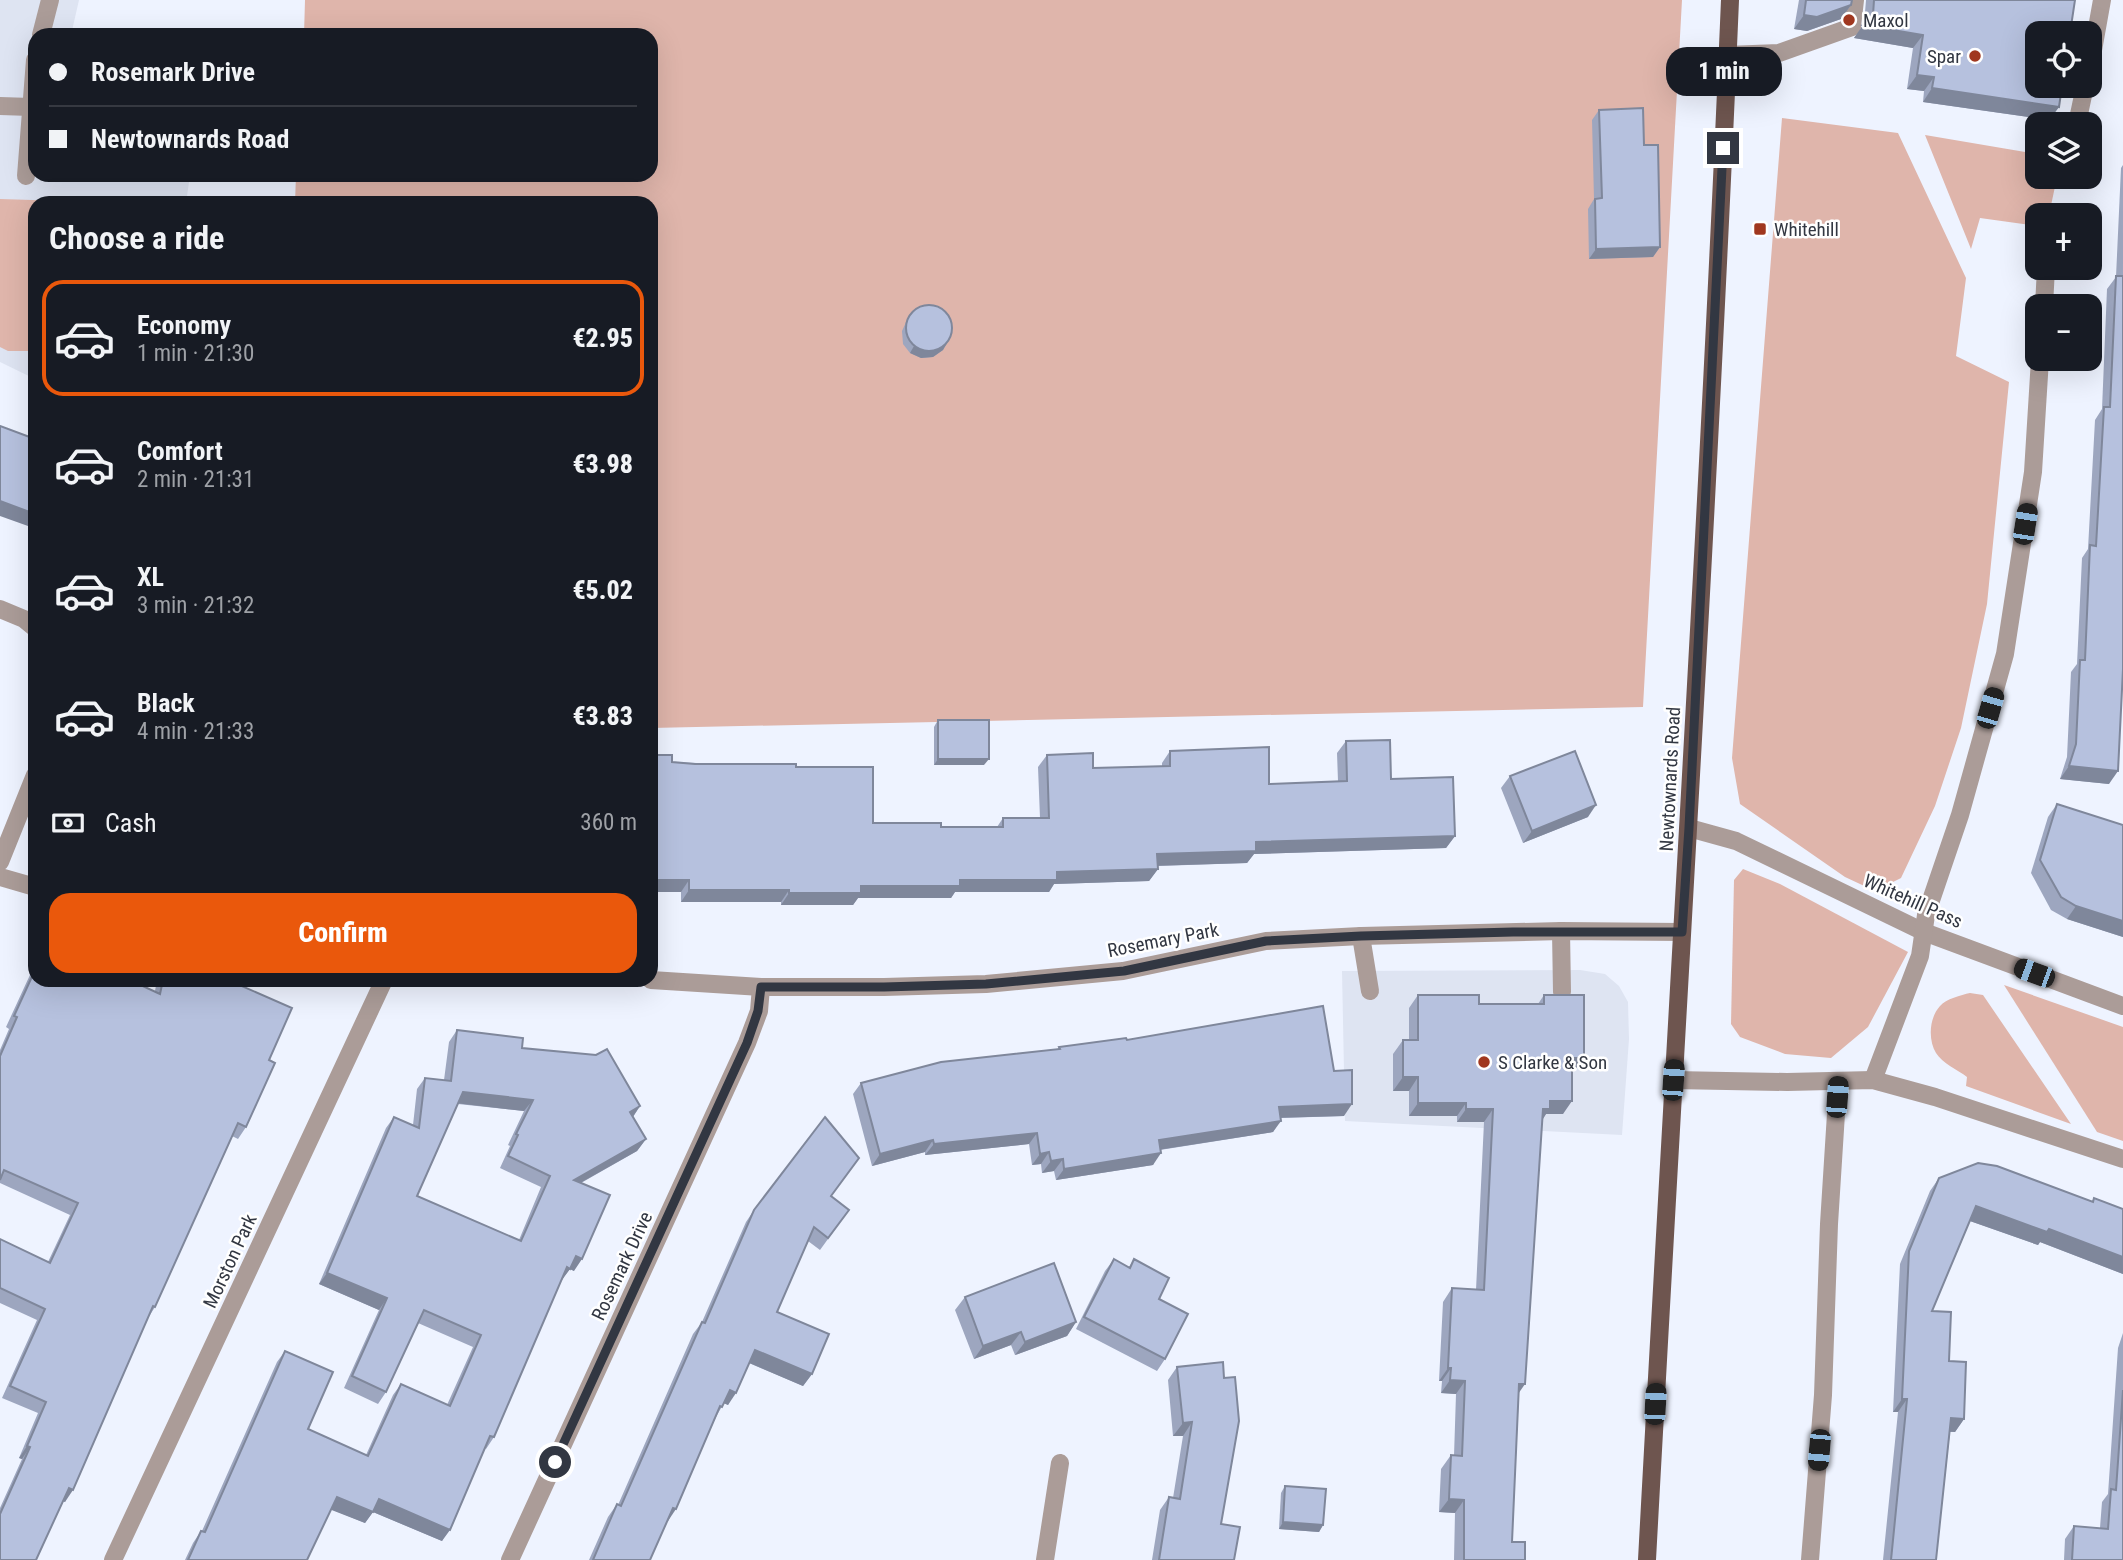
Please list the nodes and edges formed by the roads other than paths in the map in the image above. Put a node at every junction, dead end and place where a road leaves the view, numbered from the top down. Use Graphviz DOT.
graph roads {
  1 [pos="50,0"];
  2 [pos="1730,0"];
  3 [pos="1855,0"];
  4 [pos="2102,0"];
  5 [pos="2098,21"];
  6 [pos="43,28"];
  7 [pos="1727,55"];
  8 [pos="0,106"];
  9 [pos="28,107"];
  10 [pos="28,148"];
  11 [pos="26,176"];
  12 [pos="2039,371"];
  13 [pos="0,609"];
  14 [pos="28,622"];
  15 [pos="28,792"];
  16 [pos="1689,828"];
  17 [pos="0,862"];
  18 [pos="0,877"];
  19 [pos="28,885"];
  20 [pos="1561,931"];
  21 [pos="1682,932"];
  22 [pos="1924,932"];
  23 [pos="1361,936"];
  24 [pos="658,980"];
  25 [pos="381,987"];
  26 [pos="761,987"];
  27 [pos="1370,991"];
  28 [pos="1562,992"];
  29 [pos="2123,1006"];
  30 [pos="1673,1080"];
  31 [pos="1873,1080"];
  32 [pos="1838,1082"];
  33 [pos="2123,1159"];
  34 [pos="1059,1463"];
  35 [pos="113,1560"];
  36 [pos="510,1560"];
  37 [pos="1045,1560"];
  38 [pos="1647,1560"];
  39 [pos="1810,1560"];
  1 -- 6 [label="street"];
  2 -- 7 [label="main road, Newtownards Road"];
  3 -- 7 [label="street"];
  4 -- 5 [label="street"];
  7 -- 16 [label="main road, Newtownards Road"];
  8 -- 9 [label="street"];
  10 -- 11 [label="street"];
  12 -- 22 [label="street"];
  13 -- 14 [label="street"];
  15 -- 17 [label="street"];
  16 -- 21 [label="main road, Newtownards Road"];
  16 -- 22 [label="street, Whitehill Pass"];
  18 -- 19 [label="street"];
  20 -- 21 [label="street, Rosemary Park"];
  20 -- 23 [label="street, Rosemary Park"];
  20 -- 28 [label="street"];
  21 -- 30 [label="main road, Newtownards Road"];
  22 -- 29 [label="street, Whitehill Pass"];
  22 -- 31 [label="street"];
  23 -- 26 [label="street, Rosemary Park"];
  23 -- 27 [label="street"];
  24 -- 26 [label="street, Rosemary Park"];
  25 -- 35 [label="street, Morston Park"];
  26 -- 36 [label="street, Rosemark Drive"];
  30 -- 32 [label="street"];
  30 -- 38 [label="main road, Newtownards Road"];
  31 -- 32 [label="street"];
  31 -- 33 [label="street"];
  32 -- 39 [label="street"];
  34 -- 37 [label="street"];
}
